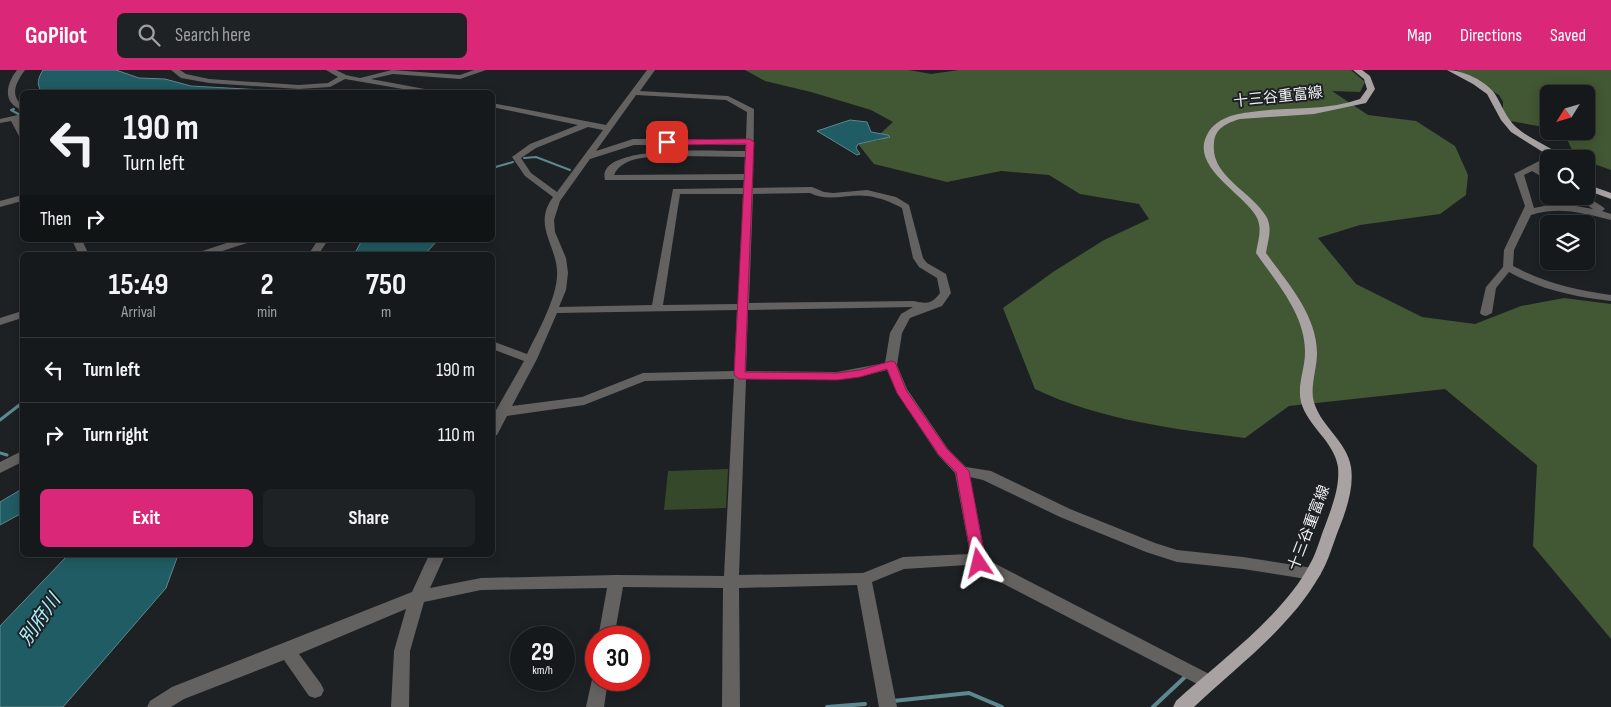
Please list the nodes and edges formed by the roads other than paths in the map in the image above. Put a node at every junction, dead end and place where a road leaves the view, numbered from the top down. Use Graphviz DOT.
graph roads {
  1 [pos="21,70"];
  2 [pos="175,70"];
  3 [pos="330,70"];
  4 [pos="482,70"];
  5 [pos="651,70"];
  6 [pos="1357,70"];
  7 [pos="1451,70"];
  8 [pos="344,76"];
  9 [pos="363,79"];
  10 [pos="420,90"];
  11 [pos="635,93"];
  12 [pos="495,106"];
  13 [pos="20,107"];
  14 [pos="18,117"];
  15 [pos="0,121"];
  16 [pos="587,124"];
  17 [pos="608,128"];
  18 [pos="684,142"];
  19 [pos="750,142"];
  20 [pos="1546,150"];
  21 [pos="750,154"];
  22 [pos="587,157"];
  23 [pos="671,163"];
  24 [pos="1540,164"];
  25 [pos="723,165"];
  26 [pos="1532,167"];
  27 [pos="1540,172"];
  28 [pos="748,184"];
  29 [pos="1595,190"];
  30 [pos="558,196"];
  31 [pos="1611,196"];
  32 [pos="20,199"];
  33 [pos="0,204"];
  34 [pos="1593,205"];
  35 [pos="1526,213"];
  36 [pos="1611,216"];
  37 [pos="240,242"];
  38 [pos="209,252"];
  39 [pos="1508,267"];
  40 [pos="1611,298"];
  41 [pos="743,307"];
  42 [pos="657,308"];
  43 [pos="924,308"];
  44 [pos="553,310"];
  45 [pos="1486,313"];
  46 [pos="20,315"];
  47 [pos="0,322"];
  48 [pos="495,346"];
  49 [pos="530,359"];
  50 [pos="891,365"];
  51 [pos="739,375"];
  52 [pos="497,417"];
  53 [pos="20,457"];
  54 [pos="0,468"];
  55 [pos="962,471"];
  56 [pos="436,557"];
  57 [pos="979,563"];
  58 [pos="1313,574"];
  59 [pos="864,578"];
  60 [pos="616,580"];
  61 [pos="731,582"];
  62 [pos="418,597"];
  63 [pos="608,626"];
  64 [pos="287,651"];
  65 [pos="1208,682"];
  66 [pos="315,690"];
  67 [pos="597,691"];
  68 [pos="396,705"];
  69 [pos="156,707"];
  70 [pos="595,707"];
  71 [pos="731,707"];
  72 [pos="888,707"];
  73 [pos="1182,707"];
  1 -- 13 [label="street"];
  2 -- 8 [label="street"];
  3 -- 8 [label="street"];
  4 -- 9 [label="street"];
  5 -- 11 [label="street"];
  6 -- 58 [label="main road, 十三谷重富線"];
  7 -- 20 [label="main road"];
  8 -- 9 [label="street"];
  9 -- 10 [label="street"];
  11 -- 17 [label="street"];
  11 -- 19 [label="street"];
  12 -- 16 [label="street"];
  14 -- 15 [label="street"];
  16 -- 17 [label="street"];
  16 -- 30 [label="street"];
  17 -- 22 [label="street"];
  18 -- 19 [label="street"];
  18 -- 22 [label="street"];
  18 -- 23 [label="street"];
  19 -- 21 [label="street"];
  21 -- 25 [label="street"];
  21 -- 28 [label="street"];
  22 -- 30 [label="street"];
  23 -- 23 [label="street"];
  23 -- 25 [label="street"];
  23 -- 25 [label="street"];
  24 -- 26 [label="street"];
  25 -- 28 [label="street"];
  26 -- 27 [label="street"];
  26 -- 35 [label="street"];
  28 -- 41 [label="street"];
  28 -- 42 [label="street"];
  28 -- 43 [label="street"];
  29 -- 31 [label="main road"];
  30 -- 44 [label="street"];
  32 -- 33 [label="street"];
  34 -- 36 [label="street"];
  35 -- 36 [label="street"];
  35 -- 39 [label="street"];
  37 -- 38 [label="street"];
  39 -- 40 [label="street"];
  39 -- 45 [label="street"];
  41 -- 42 [label="street"];
  41 -- 43 [label="street"];
  41 -- 51 [label="street"];
  42 -- 44 [label="street"];
  43 -- 50 [label="street"];
  44 -- 49 [label="street"];
  46 -- 47 [label="street"];
  48 -- 49 [label="street"];
  49 -- 52 [label="street"];
  50 -- 51 [label="street"];
  50 -- 55 [label="street"];
  51 -- 52 [label="street"];
  51 -- 61 [label="street"];
  53 -- 54 [label="street"];
  55 -- 57 [label="street"];
  55 -- 58 [label="street"];
  56 -- 62 [label="street"];
  57 -- 59 [label="street"];
  57 -- 65 [label="street"];
  58 -- 65 [label="main road, 十三谷重富線"];
  59 -- 61 [label="street"];
  59 -- 72 [label="street"];
  60 -- 61 [label="street"];
  60 -- 62 [label="street"];
  60 -- 63 [label="street"];
  61 -- 71 [label="street"];
  62 -- 64 [label="street"];
  62 -- 68 [label="street"];
  64 -- 66 [label="street"];
  64 -- 69 [label="street"];
  65 -- 73 [label="main road, 十三谷重富線"];
  67 -- 70 [label="street"];
}
